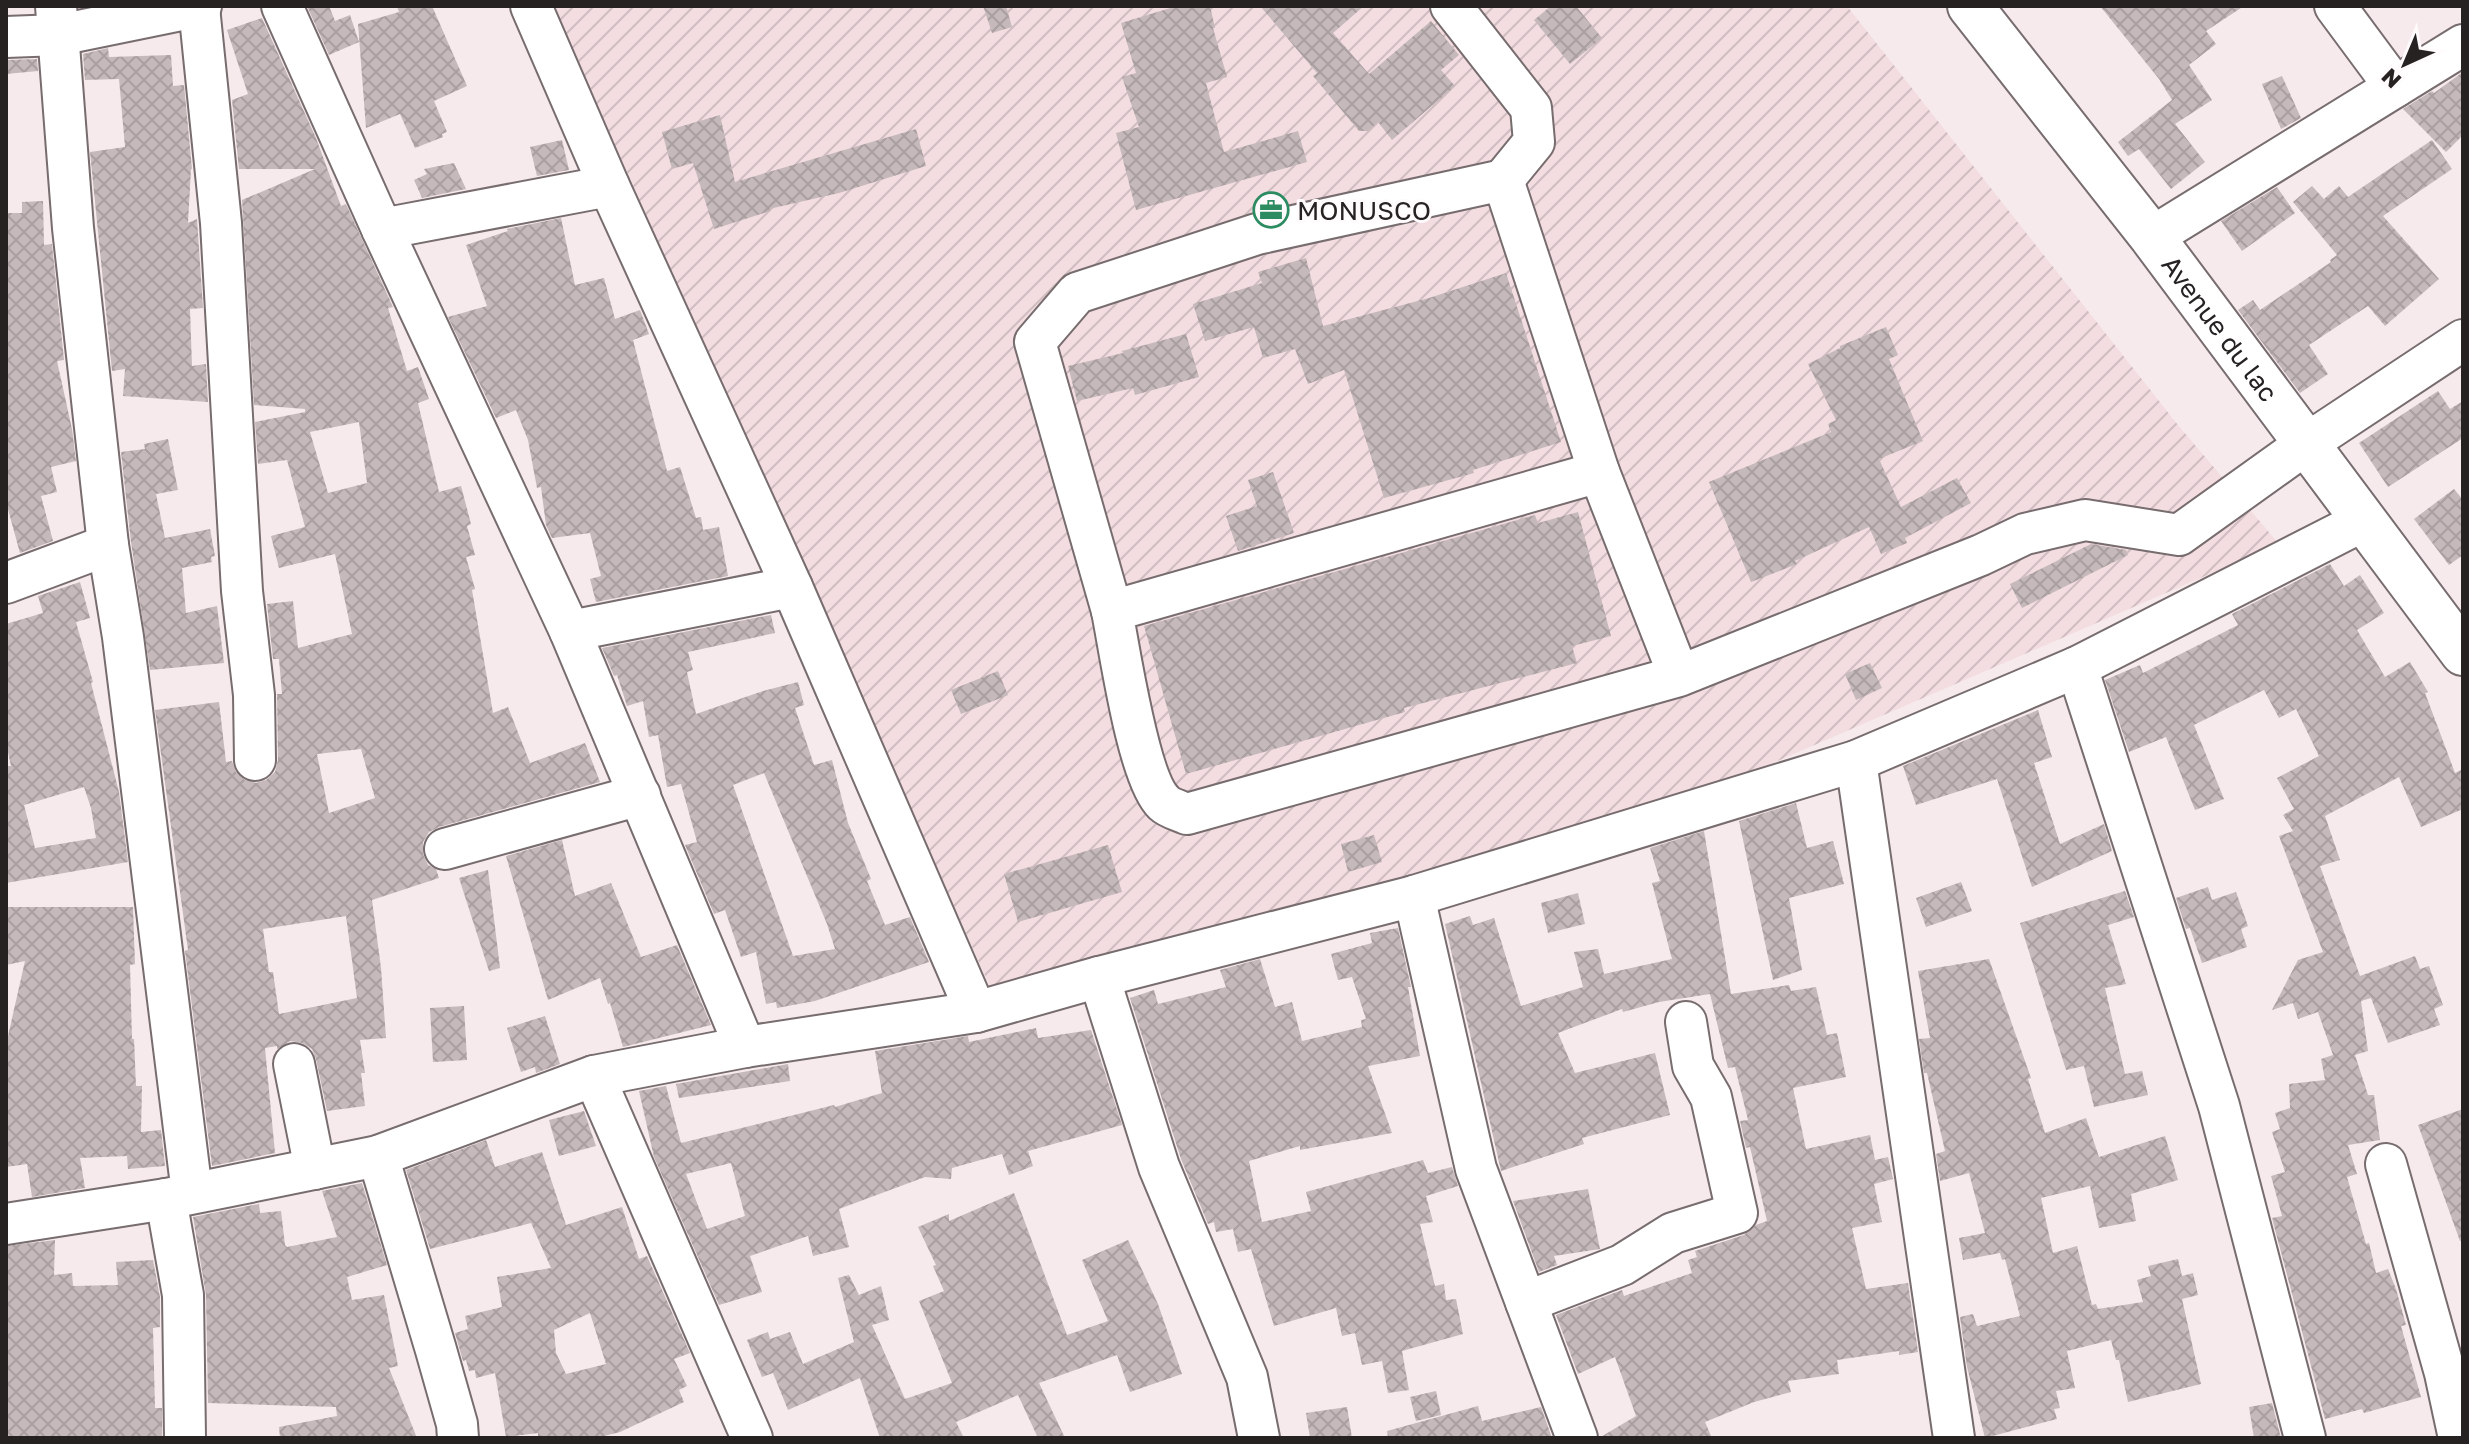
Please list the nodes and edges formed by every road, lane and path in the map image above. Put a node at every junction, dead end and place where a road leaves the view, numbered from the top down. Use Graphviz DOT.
graph roads {
  1 [pos="200,6"];
  2 [pos="282,6"];
  3 [pos="531,6"];
  4 [pos="1451,6"];
  5 [pos="1970,6"];
  6 [pos="2335,6"];
  7 [pos="58,20"];
  8 [pos="6,37"];
  9 [pos="2463,45"];
  10 [pos="2395,87"];
  11 [pos="1503,180"];
  12 [pos="609,186"];
  13 [pos="382,229"];
  14 [pos="2152,237"];
  15 [pos="2463,340"];
  16 [pos="2306,444"];
  17 [pos="1599,472"];
  18 [pos="2363,521"];
  19 [pos="108,545"];
  20 [pos="6,583"];
  21 [pos="792,587"];
  22 [pos="1112,611"];
  23 [pos="570,631"];
  24 [pos="2459,641"];
  25 [pos="2077,667"];
  26 [pos="1679,676"];
  27 [pos="255,760"];
  28 [pos="1856,761"];
  29 [pos="640,795"];
  30 [pos="445,849"];
  31 [pos="1414,896"];
  32 [pos="1099,977"];
  33 [pos="976,1012"];
  34 [pos="1686,1022"];
  35 [pos="745,1047"];
  36 [pos="294,1064"];
  37 [pos="594,1076"];
  38 [pos="378,1156"];
  39 [pos="2386,1164"];
  40 [pos="315,1169"];
  41 [pos="179,1196"];
  42 [pos="6,1224"];
  43 [pos="1526,1302"];
  44 [pos="185,1438"];
  45 [pos="458,1438"];
  46 [pos="752,1438"];
  47 [pos="1259,1438"];
  48 [pos="1577,1438"];
  49 [pos="1954,1438"];
  50 [pos="2305,1438"];
  51 [pos="2459,1438"];
  1 -- 7 [label="street"];
  1 -- 27 [label="street"];
  2 -- 13 [label="street"];
  3 -- 12 [label="street"];
  4 -- 11 [label="street"];
  5 -- 14 [label="main road, Avenue du lac"];
  6 -- 10 [label="street"];
  7 -- 8 [label="street"];
  7 -- 19 [label="street"];
  9 -- 10 [label="street"];
  10 -- 14 [label="street"];
  11 -- 17 [label="street"];
  11 -- 22 [label="street"];
  12 -- 13 [label="street"];
  12 -- 21 [label="street"];
  13 -- 23 [label="street"];
  14 -- 16 [label="main road, Avenue du lac"];
  15 -- 16 [label="street"];
  16 -- 18 [label="main road, Avenue du lac"];
  16 -- 26 [label="street"];
  17 -- 22 [label="street"];
  17 -- 26 [label="street"];
  18 -- 24 [label="main road, Avenue du lac"];
  18 -- 25 [label="street"];
  19 -- 20 [label="street"];
  19 -- 41 [label="street"];
  21 -- 23 [label="street"];
  21 -- 33 [label="street"];
  22 -- 26 [label="street"];
  23 -- 29 [label="street"];
  25 -- 28 [label="street"];
  25 -- 50 [label="street"];
  28 -- 31 [label="street"];
  28 -- 49 [label="street"];
  29 -- 30 [label="street"];
  29 -- 35 [label="street"];
  31 -- 32 [label="street"];
  31 -- 43 [label="street"];
  32 -- 33 [label="street"];
  32 -- 47 [label="street"];
  33 -- 35 [label="street"];
  34 -- 43 [label="street"];
  35 -- 37 [label="street"];
  36 -- 40 [label="street"];
  37 -- 38 [label="street"];
  37 -- 46 [label="street"];
  38 -- 40 [label="street"];
  38 -- 45 [label="street"];
  39 -- 51 [label="street"];
  40 -- 41 [label="street"];
  41 -- 42 [label="street"];
  41 -- 44 [label="street"];
  43 -- 48 [label="street"];
}
